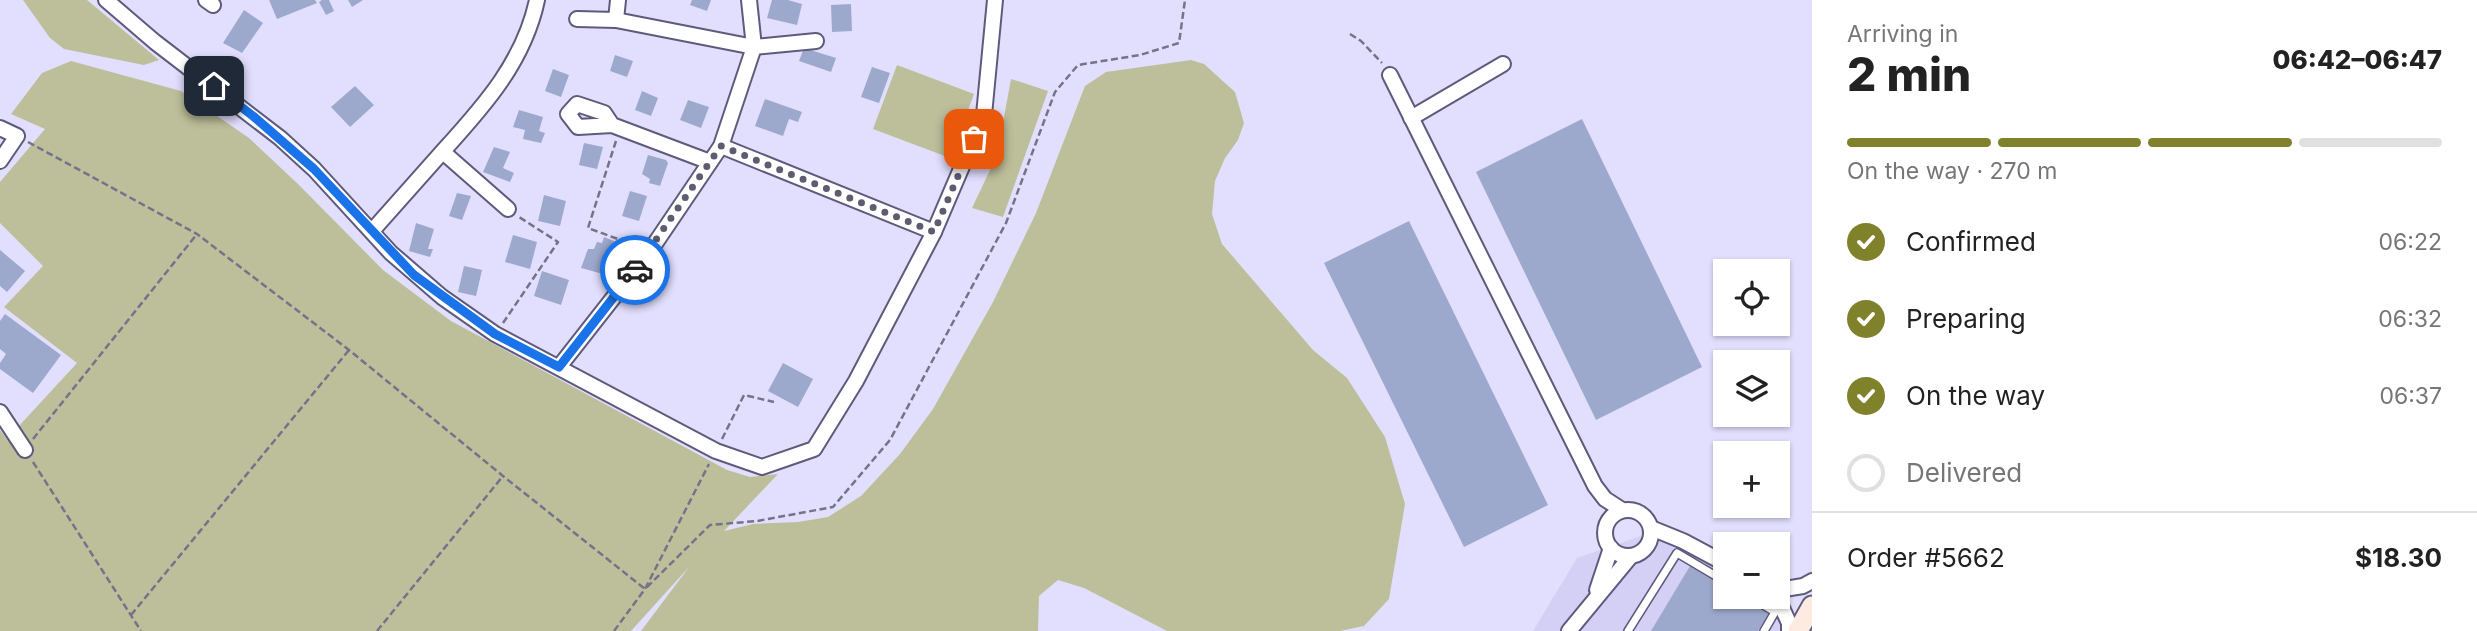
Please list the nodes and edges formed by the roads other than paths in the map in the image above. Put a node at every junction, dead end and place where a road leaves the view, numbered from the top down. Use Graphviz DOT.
graph roads {
  1 [pos="106,0"];
  2 [pos="537,0"];
  3 [pos="618,0"];
  4 [pos="749,0"];
  5 [pos="995,0"];
  6 [pos="577,19"];
  7 [pos="617,20"];
  8 [pos="816,41"];
  9 [pos="754,47"];
  10 [pos="1503,64"];
  11 [pos="1390,75"];
  12 [pos="1411,118"];
  13 [pos="616,127"];
  14 [pos="0,128"];
  15 [pos="721,146"];
  16 [pos="443,152"];
  17 [pos="0,161"];
  18 [pos="710,162"];
  19 [pos="508,209"];
  20 [pos="372,231"];
  21 [pos="934,232"];
  22 [pos="559,367"];
  23 [pos="0,412"];
  24 [pos="25,450"];
  25 [pos="1605,499"];
  26 [pos="1622,510"];
  27 [pos="1609,519"];
  28 [pos="1651,528"];
  29 [pos="1680,547"];
  30 [pos="1611,548"];
  31 [pos="1638,553"];
  32 [pos="1713,559"];
  33 [pos="1713,572"];
  34 [pos="1812,581"];
  35 [pos="1790,588"];
  36 [pos="1595,598"];
  37 [pos="1812,606"];
  38 [pos="1770,609"];
  39 [pos="1783,609"];
  40 [pos="1569,631"];
  41 [pos="1628,631"];
  42 [pos="1764,631"];
  43 [pos="1789,631"];
  44 [pos="1798,631"];
  1 -- 20 [label="street"];
  2 -- 16 [label="street"];
  3 -- 7 [label="street"];
  4 -- 9 [label="street"];
  5 -- 21 [label="street"];
  6 -- 7 [label="street"];
  7 -- 9 [label="street"];
  8 -- 9 [label="street"];
  9 -- 15 [label="street"];
  10 -- 12 [label="street"];
  11 -- 12 [label="street"];
  12 -- 25 [label="street"];
  13 -- 18 [label="street"];
  14 -- 17 [label="street"];
  15 -- 18 [label="street"];
  15 -- 21 [label="street"];
  16 -- 19 [label="street"];
  16 -- 20 [label="street"];
  18 -- 22 [label="street"];
  20 -- 22 [label="street"];
  21 -- 22 [label="street"];
  23 -- 24 [label="street"];
  25 -- 26 [label="street"];
  25 -- 27 [label="street"];
  26 -- 27 [label="street"];
  26 -- 28 [label="street"];
  27 -- 30 [label="street"];
  28 -- 29 [label="street"];
  28 -- 31 [label="street"];
  29 -- 31 [label="street"];
  29 -- 32 [label="street"];
  29 -- 33 [label="lane"];
  29 -- 41 [label="lane"];
  30 -- 31 [label="street"];
  30 -- 36 [label="street"];
  31 -- 36 [label="street"];
  34 -- 35 [label="street"];
  36 -- 40 [label="street"];
  37 -- 44 [label="main road"];
  38 -- 42 [label="lane"];
  39 -- 43 [label="street"];
}
